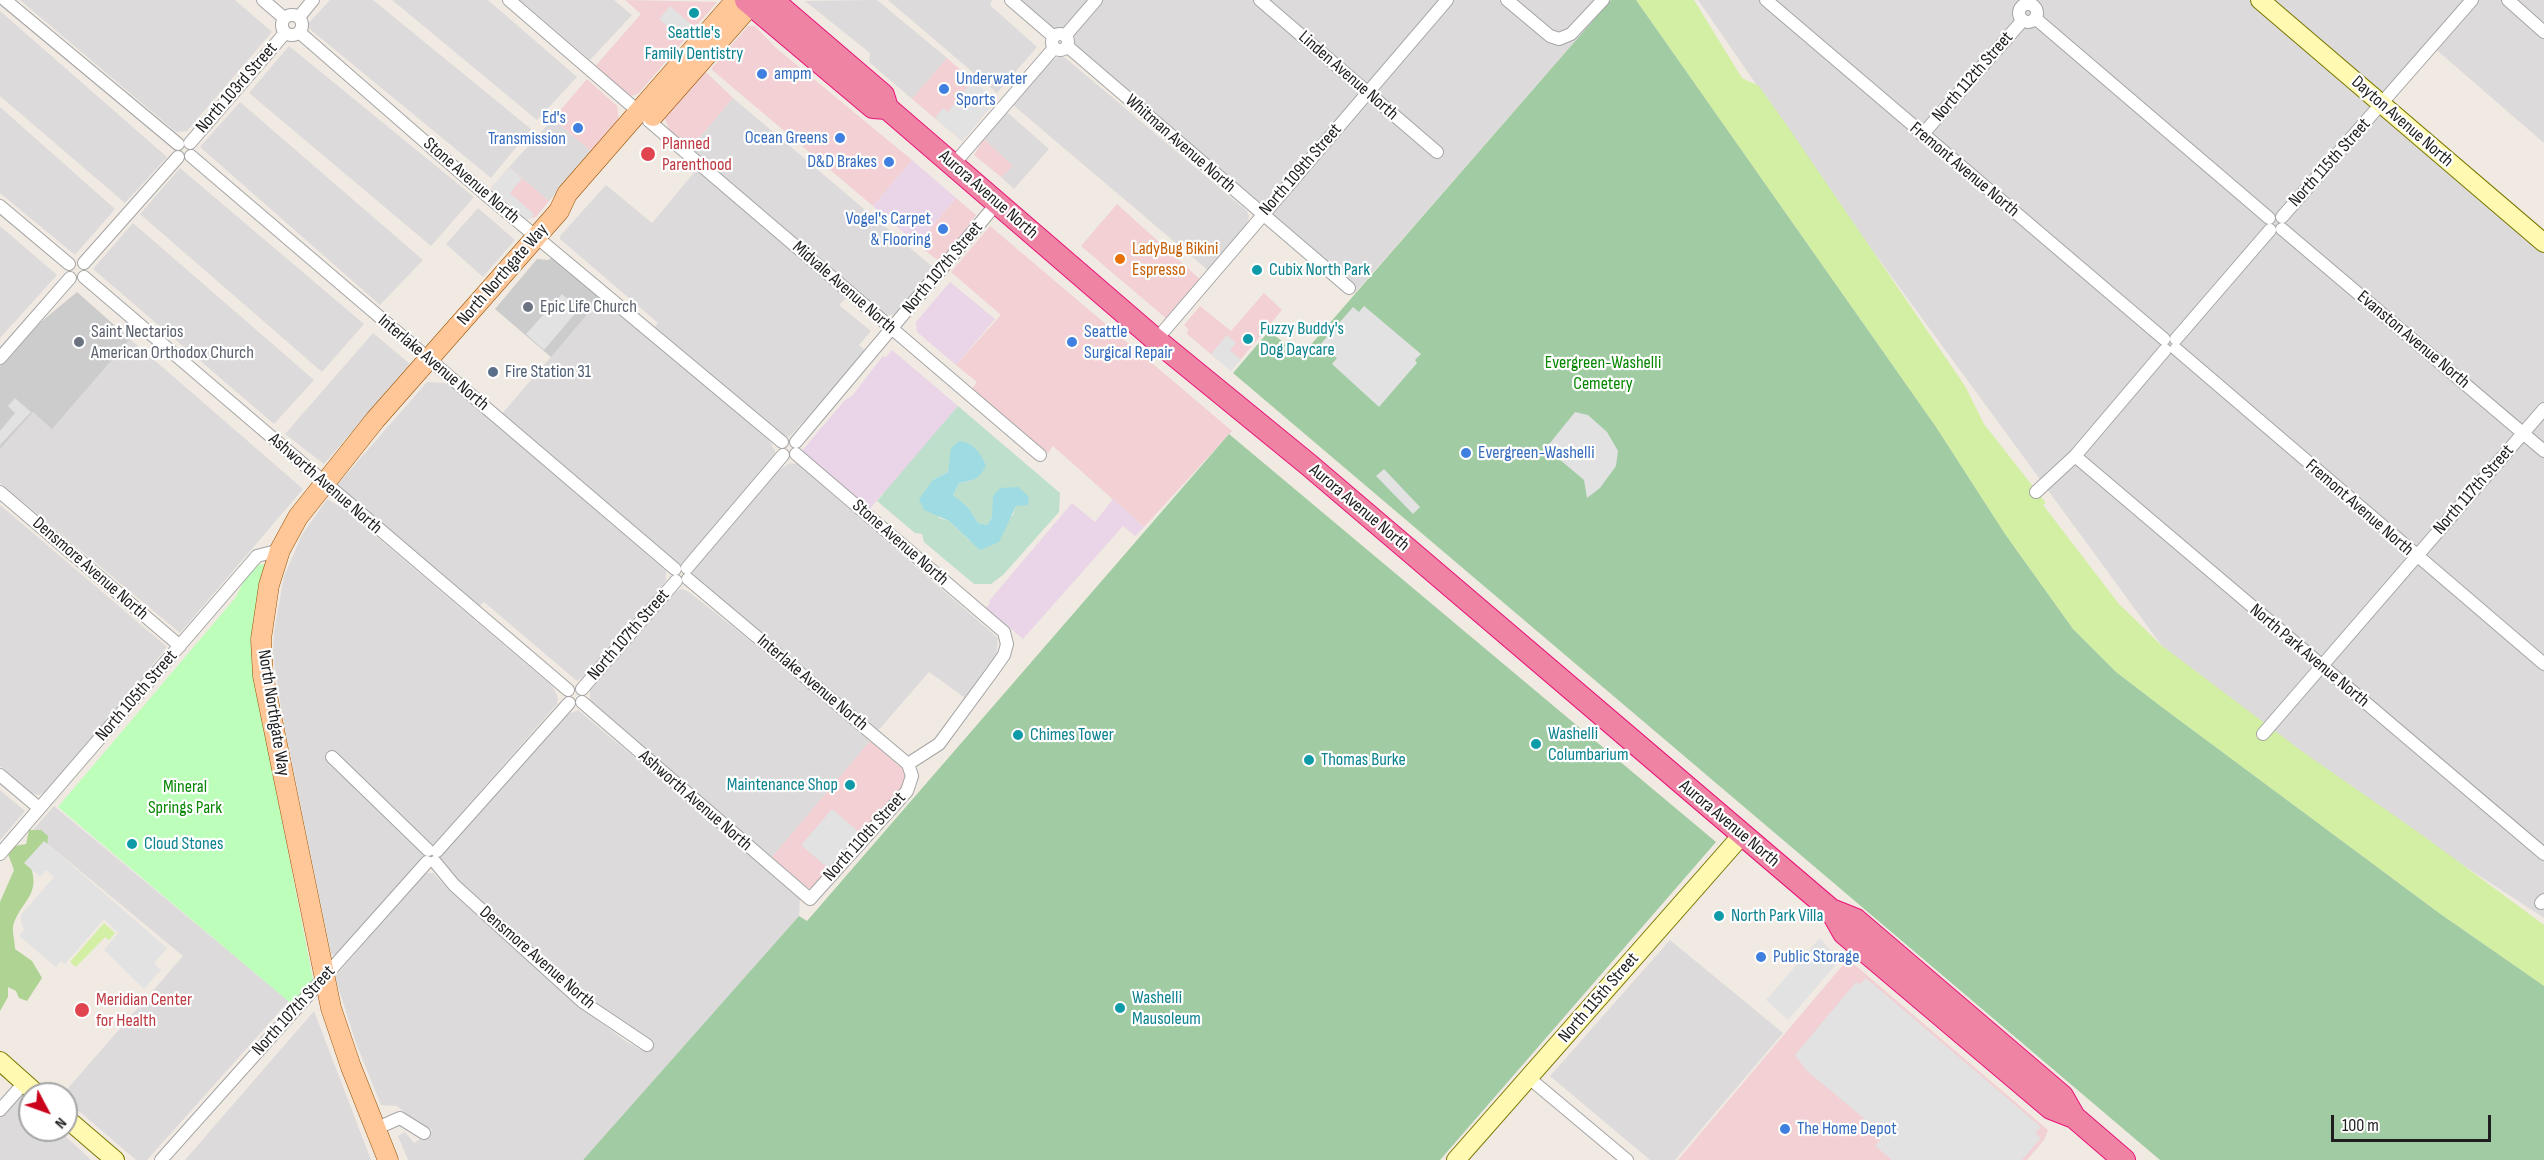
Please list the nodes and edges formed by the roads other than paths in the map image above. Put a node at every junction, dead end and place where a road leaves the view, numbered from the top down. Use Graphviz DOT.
graph roads {
  1 [pos="5,0"];
  2 [pos="263,0"];
  3 [pos="313,0"];
  4 [pos="509,0"];
  5 [pos="1011,0"];
  6 [pos="1096,0"];
  7 [pos="1260,0"];
  8 [pos="1447,0"];
  9 [pos="1507,0"];
  10 [pos="1603,0"];
  11 [pos="1766,0"];
  12 [pos="2260,0"];
  13 [pos="2472,0"];
  14 [pos="2508,0"];
  15 [pos="752,1"];
  16 [pos="2028,9"];
  17 [pos="299,17"];
  18 [pos="284,18"];
  19 [pos="299,32"];
  20 [pos="2544,32"];
  21 [pos="285,33"];
  22 [pos="1060,42"];
  23 [pos="1367,93"];
  24 [pos="2382,105"];
  25 [pos="644,116"];
  26 [pos="1922,135"];
  27 [pos="184,150"];
  28 [pos="1437,152"];
  29 [pos="953,165"];
  30 [pos="997,203"];
  31 [pos="0,206"];
  32 [pos="1262,215"];
  33 [pos="2276,224"];
  34 [pos="536,237"];
  35 [pos="2544,243"];
  36 [pos="84,263"];
  37 [pos="69,264"];
  38 [pos="84,277"];
  39 [pos="70,278"];
  40 [pos="1349,288"];
  41 [pos="892,330"];
  42 [pos="1156,340"];
  43 [pos="2170,344"];
  44 [pos="0,358"];
  45 [pos="429,359"];
  46 [pos="2544,409"];
  47 [pos="2523,433"];
  48 [pos="789,448"];
  49 [pos="2544,451"];
  50 [pos="1040,455"];
  51 [pos="2075,456"];
  52 [pos="323,482"];
  53 [pos="0,492"];
  54 [pos="2036,492"];
  55 [pos="280,550"];
  56 [pos="2416,557"];
  57 [pos="682,574"];
  58 [pos="1004,632"];
  59 [pos="180,646"];
  60 [pos="2544,664"];
  61 [pos="2321,666"];
  62 [pos="568,690"];
  63 [pos="582,696"];
  64 [pos="569,703"];
  65 [pos="2263,734"];
  66 [pos="332,757"];
  67 [pos="908,764"];
  68 [pos="0,774"];
  69 [pos="39,808"];
  70 [pos="1742,836"];
  71 [pos="0,854"];
  72 [pos="2544,854"];
  73 [pos="432,856"];
  74 [pos="810,899"];
  75 [pos="324,979"];
  76 [pos="647,1045"];
  77 [pos="0,1061"];
  78 [pos="1529,1078"];
  79 [pos="24,1082"];
  80 [pos="18,1097"];
  81 [pos="0,1110"];
  82 [pos="78,1128"];
  83 [pos="375,1129"];
  84 [pos="424,1133"];
  85 [pos="115,1160"];
  86 [pos="160,1160"];
  87 [pos="388,1160"];
  88 [pos="1456,1160"];
  89 [pos="1627,1160"];
  90 [pos="2124,1160"];
  1 -- 27 [label="street, Interlake Avenue North"];
  2 -- 18 [label="street"];
  3 -- 17 [label="street"];
  4 -- 25 [label="street, Midvale Avenue North"];
  5 -- 22 [label="street, Whitman Avenue North"];
  6 -- 22 [label="street"];
  7 -- 23 [label="street, Linden Avenue North"];
  8 -- 23 [label="street, North 109th Street"];
  9 -- 10 [label="street"];
  11 -- 26 [label="street, Fremont Avenue North"];
  12 -- 24 [label="street, Dayton Avenue North"];
  13 -- 24 [label="street, North 115th Street"];
  14 -- 20 [label="street"];
  15 -- 25 [label="main road, North Northgate Way"];
  15 -- 29 [label="highway, Aurora Avenue North"];
  16 -- 26 [label="street, North 112th Street"];
  16 -- 33 [label="street, Evanston Avenue North"];
  17 -- 18 [label="street"];
  17 -- 19 [label="street"];
  18 -- 21 [label="street"];
  19 -- 21 [label="street"];
  19 -- 34 [label="street, Stone Avenue North"];
  21 -- 27 [label="street, North 103rd Street"];
  22 -- 29 [label="street"];
  22 -- 32 [label="street, Whitman Avenue North"];
  23 -- 28 [label="street, Linden Avenue North"];
  23 -- 32 [label="street, North 109th Street"];
  24 -- 33 [label="street, North 115th Street"];
  24 -- 35 [label="street, Dayton Avenue North"];
  25 -- 34 [label="main road, North Northgate Way"];
  25 -- 41 [label="street, Midvale Avenue North"];
  26 -- 43 [label="street, Fremont Avenue North"];
  27 -- 36 [label="street, North 103rd Street"];
  27 -- 45 [label="street, Interlake Avenue North"];
  29 -- 30 [label="highway, Aurora Avenue North"];
  30 -- 41 [label="street, North 107th Street"];
  30 -- 42 [label="highway, Aurora Avenue North"];
  31 -- 37 [label="street"];
  32 -- 40 [label="street, Whitman Avenue North"];
  32 -- 42 [label="street, North 109th Street"];
  33 -- 43 [label="street, North 115th Street"];
  33 -- 47 [label="street, Evanston Avenue North"];
  34 -- 45 [label="main road, North Northgate Way"];
  34 -- 48 [label="street, Stone Avenue North"];
  36 -- 37 [label="street"];
  36 -- 38 [label="street"];
  37 -- 39 [label="street"];
  38 -- 39 [label="street"];
  38 -- 52 [label="street, Ashworth Avenue North"];
  39 -- 44 [label="street"];
  41 -- 48 [label="street, North 107th Street"];
  41 -- 50 [label="street, Midvale Avenue North"];
  42 -- 70 [label="highway, Aurora Avenue North"];
  43 -- 51 [label="street, North 115th Street"];
  43 -- 56 [label="street, Fremont Avenue North"];
  45 -- 52 [label="main road, North Northgate Way"];
  45 -- 57 [label="street, Interlake Avenue North"];
  46 -- 47 [label="street, North 117th Street"];
  47 -- 49 [label="street, Evanston Avenue North"];
  47 -- 56 [label="street, North 117th Street"];
  48 -- 57 [label="street, North 107th Street"];
  48 -- 58 [label="street, Stone Avenue North"];
  51 -- 54 [label="street, North 115th Street"];
  51 -- 61 [label="street, North Park Avenue North"];
  52 -- 55 [label="main road, North Northgate Way"];
  52 -- 62 [label="street, Ashworth Avenue North"];
  53 -- 59 [label="street, Densmore Avenue North"];
  55 -- 59 [label="street, North 105th Street"];
  55 -- 75 [label="main road, North Northgate Way"];
  56 -- 60 [label="street, Fremont Avenue North"];
  56 -- 61 [label="street, North 117th Street"];
  57 -- 63 [label="street, North 107th Street"];
  57 -- 67 [label="street, Interlake Avenue North"];
  58 -- 67 [label="street, North 110th Street"];
  59 -- 69 [label="street, North 105th Street"];
  61 -- 65 [label="street, North 117th Street"];
  61 -- 72 [label="street, North Park Avenue North"];
  62 -- 63 [label="street"];
  62 -- 64 [label="street"];
  63 -- 64 [label="street"];
  63 -- 74 [label="street, Ashworth Avenue North"];
  64 -- 73 [label="street, North 107th Street"];
  66 -- 73 [label="street, Densmore Avenue North"];
  67 -- 74 [label="street, North 110th Street"];
  68 -- 69 [label="street"];
  69 -- 71 [label="street, North 105th Street"];
  70 -- 78 [label="street, North 115th Street"];
  70 -- 90 [label="highway, Aurora Avenue North"];
  73 -- 75 [label="street, North 107th Street"];
  73 -- 76 [label="street, Densmore Avenue North"];
  75 -- 83 [label="main road, North Northgate Way"];
  75 -- 86 [label="street, North 107th Street"];
  77 -- 79 [label="street"];
  78 -- 88 [label="street, North 115th Street"];
  78 -- 89 [label="street"];
  80 -- 81 [label="street"];
  82 -- 85 [label="street"];
  83 -- 84 [label="street"];
  83 -- 87 [label="main road, North Northgate Way"];
}
